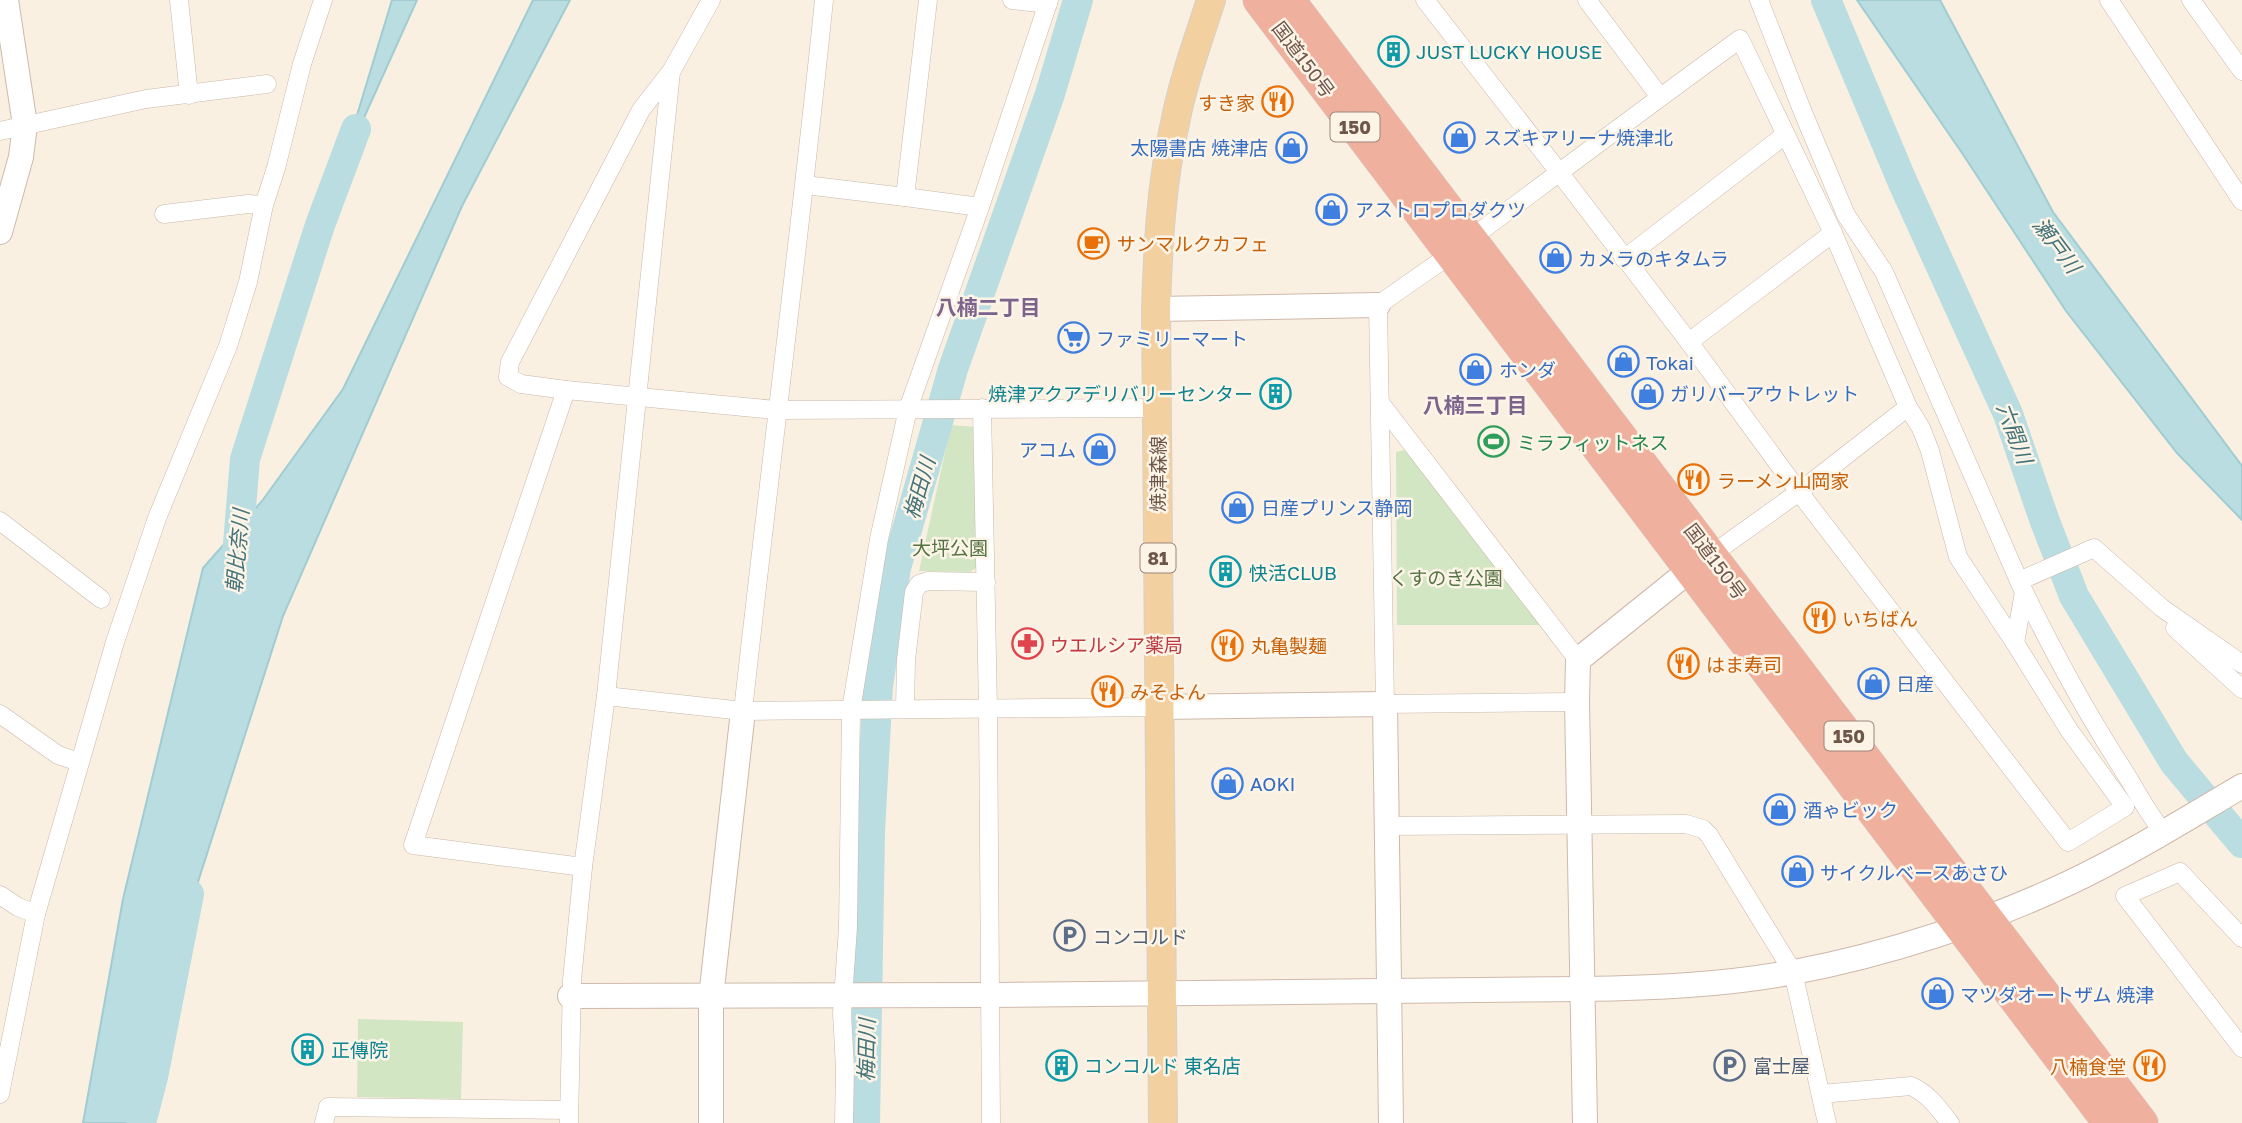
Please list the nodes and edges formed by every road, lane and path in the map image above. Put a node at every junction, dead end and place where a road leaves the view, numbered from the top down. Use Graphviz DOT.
graph roads {
  1 [pos="6,0"];
  2 [pos="179,0"];
  3 [pos="323,0"];
  4 [pos="711,0"];
  5 [pos="824,0"];
  6 [pos="928,0"];
  7 [pos="1012,0"];
  8 [pos="1211,0"];
  9 [pos="1259,0"];
  10 [pos="1289,0"];
  11 [pos="1425,0"];
  12 [pos="1587,0"];
  13 [pos="1759,0"];
  14 [pos="2109,0"];
  15 [pos="2191,0"];
  16 [pos="1048,2"];
  17 [pos="672,70"];
  18 [pos="2242,71"];
  19 [pos="267,84"];
  20 [pos="189,95"];
  21 [pos="1660,97"];
  22 [pos="25,125"];
  23 [pos="0,131"];
  24 [pos="1785,135"];
  25 [pos="1559,172"];
  26 [pos="805,185"];
  27 [pos="905,197"];
  28 [pos="2242,201"];
  29 [pos="264,205"];
  30 [pos="980,207"];
  31 [pos="163,214"];
  32 [pos="0,232"];
  33 [pos="1833,233"];
  34 [pos="1460,246"];
  35 [pos="1624,259"];
  36 [pos="1378,305"];
  37 [pos="1156,309"];
  38 [pos="1689,342"];
  39 [pos="566,390"];
  40 [pos="637,396"];
  41 [pos="1381,404"];
  42 [pos="1908,407"];
  43 [pos="977,408"];
  44 [pos="1157,408"];
  45 [pos="776,410"];
  46 [pos="914,410"];
  47 [pos="1798,492"];
  48 [pos="0,521"];
  49 [pos="1701,562"];
  50 [pos="986,582"];
  51 [pos="2022,584"];
  52 [pos="101,599"];
  53 [pos="2162,608"];
  54 [pos="2015,643"];
  55 [pos="1578,660"];
  56 [pos="2242,664"];
  57 [pos="2242,689"];
  58 [pos="606,696"];
  59 [pos="1577,702"];
  60 [pos="1385,704"];
  61 [pos="1159,707"];
  62 [pos="902,709"];
  63 [pos="988,709"];
  64 [pos="856,710"];
  65 [pos="743,711"];
  66 [pos="0,714"];
  67 [pos="79,762"];
  68 [pos="2238,791"];
  69 [pos="1580,825"];
  70 [pos="1388,826"];
  71 [pos="2165,831"];
  72 [pos="583,867"];
  73 [pos="0,895"];
  74 [pos="36,914"];
  75 [pos="1974,921"];
  76 [pos="2242,938"];
  77 [pos="1793,972"];
  78 [pos="1583,989"];
  79 [pos="1390,991"];
  80 [pos="1162,993"];
  81 [pos="989,995"];
  82 [pos="570,996"];
  83 [pos="711,996"];
  84 [pos="846,996"];
  85 [pos="2242,1048"];
  86 [pos="0,1094"];
  87 [pos="1821,1094"];
  88 [pos="569,1116"];
  89 [pos="324,1123"];
  90 [pos="711,1123"];
  91 [pos="844,1123"];
  92 [pos="991,1123"];
  93 [pos="1163,1123"];
  94 [pos="1391,1123"];
  95 [pos="1585,1123"];
  96 [pos="1827,1123"];
  97 [pos="1950,1123"];
  98 [pos="2109,1123"];
  99 [pos="2142,1123"];
  1 -- 22 [label="street"];
  2 -- 20 [label="street"];
  3 -- 29 [label="street"];
  4 -- 17 [label="street"];
  5 -- 26 [label="street"];
  6 -- 27 [label="street"];
  7 -- 16 [label="street"];
  8 -- 37 [label="main road, 焼津森線 / 81"];
  9 -- 34 [label="highway, 国道150号 / 150"];
  10 -- 34 [label="highway, 国道150号 / 150"];
  11 -- 25 [label="street"];
  12 -- 21 [label="street"];
  13 -- 51 [label="street"];
  14 -- 28 [label="street"];
  15 -- 18 [label="street"];
  16 -- 30 [label="street"];
  17 -- 39 [label="street"];
  17 -- 40 [label="street"];
  19 -- 20 [label="street"];
  20 -- 22 [label="street"];
  21 -- 24 [label="street"];
  21 -- 25 [label="street"];
  22 -- 23 [label="street"];
  22 -- 32 [label="street"];
  24 -- 33 [label="street"];
  24 -- 35 [label="street"];
  25 -- 34 [label="street"];
  25 -- 35 [label="street"];
  26 -- 27 [label="street"];
  26 -- 45 [label="street"];
  27 -- 30 [label="street"];
  29 -- 31 [label="street"];
  29 -- 67 [label="street"];
  30 -- 46 [label="street"];
  33 -- 38 [label="street"];
  33 -- 42 [label="street"];
  34 -- 36 [label="street"];
  34 -- 49 [label="highway, 国道150号 / 150"];
  35 -- 38 [label="street"];
  36 -- 37 [label="street"];
  36 -- 41 [label="street"];
  37 -- 44 [label="main road, 焼津森線 / 81"];
  38 -- 47 [label="street"];
  39 -- 40 [label="street"];
  39 -- 72 [label="street"];
  40 -- 45 [label="street"];
  40 -- 58 [label="street"];
  41 -- 55 [label="street"];
  41 -- 60 [label="street"];
  42 -- 47 [label="street"];
  42 -- 54 [label="street"];
  43 -- 44 [label="street"];
  43 -- 46 [label="street"];
  43 -- 50 [label="street"];
  44 -- 61 [label="main road, 焼津森線 / 81"];
  45 -- 46 [label="street"];
  45 -- 65 [label="street"];
  46 -- 64 [label="street"];
  47 -- 49 [label="street"];
  47 -- 54 [label="street"];
  48 -- 52 [label="street"];
  49 -- 55 [label="street"];
  49 -- 75 [label="highway, 国道150号 / 150"];
  50 -- 62 [label="street"];
  50 -- 63 [label="street"];
  51 -- 53 [label="street"];
  51 -- 54 [label="street"];
  51 -- 71 [label="street"];
  53 -- 56 [label="street"];
  53 -- 57 [label="street"];
  55 -- 59 [label="street"];
  58 -- 65 [label="street"];
  58 -- 72 [label="street"];
  59 -- 60 [label="street"];
  59 -- 69 [label="street"];
  60 -- 61 [label="street"];
  60 -- 70 [label="street"];
  61 -- 63 [label="street"];
  61 -- 80 [label="main road, 焼津森線 / 81"];
  62 -- 63 [label="street"];
  62 -- 64 [label="street"];
  63 -- 81 [label="street"];
  64 -- 65 [label="street"];
  64 -- 84 [label="street"];
  65 -- 83 [label="street"];
  66 -- 67 [label="street"];
  67 -- 74 [label="street"];
  68 -- 71 [label="street"];
  69 -- 70 [label="street"];
  69 -- 77 [label="street"];
  69 -- 78 [label="street"];
  70 -- 79 [label="street"];
  71 -- 75 [label="street"];
  72 -- 82 [label="street"];
  73 -- 74 [label="street"];
  74 -- 86 [label="street"];
  75 -- 77 [label="street"];
  75 -- 98 [label="highway, 国道150号 / 150"];
  75 -- 99 [label="highway, 国道150号 / 150"];
  76 -- 85 [label="street"];
  77 -- 78 [label="street"];
  77 -- 87 [label="street"];
  78 -- 79 [label="street"];
  78 -- 95 [label="street"];
  79 -- 80 [label="street"];
  79 -- 94 [label="street"];
  80 -- 81 [label="street"];
  80 -- 93 [label="main road, 焼津森線 / 81"];
  81 -- 84 [label="street"];
  81 -- 92 [label="street"];
  82 -- 83 [label="street"];
  82 -- 88 [label="street"];
  83 -- 84 [label="street"];
  83 -- 90 [label="street"];
  84 -- 91 [label="street"];
  87 -- 96 [label="street"];
  87 -- 97 [label="street"];
  88 -- 89 [label="street"];
}
